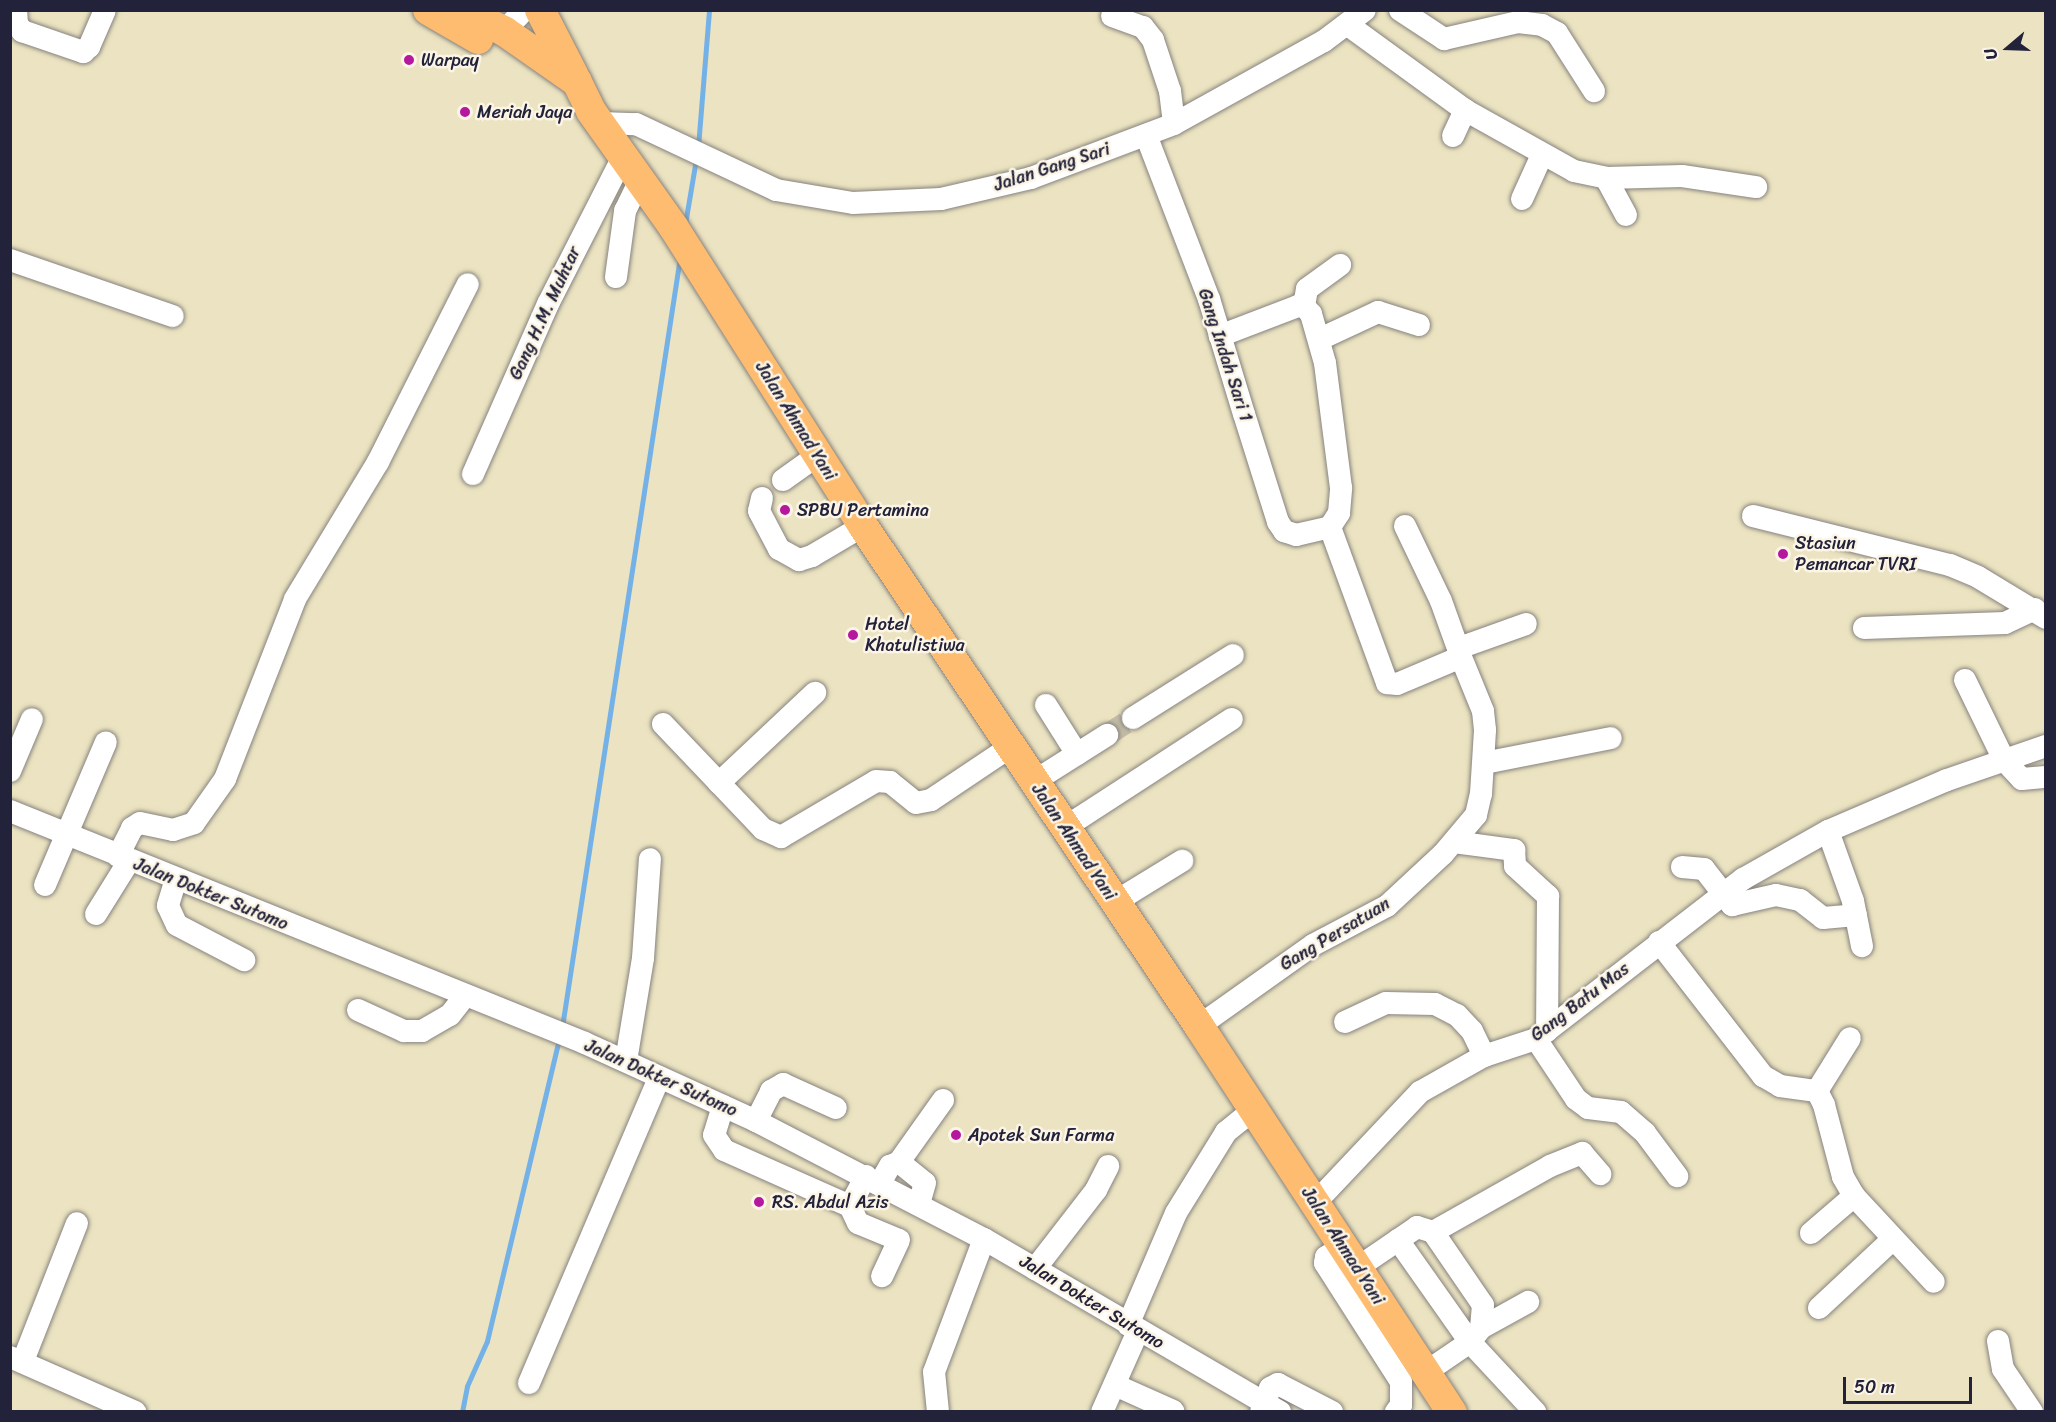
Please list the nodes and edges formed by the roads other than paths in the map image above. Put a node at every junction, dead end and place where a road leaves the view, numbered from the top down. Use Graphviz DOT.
graph roads {
  1 [pos="16,10"];
  2 [pos="105,10"];
  3 [pos="428,10"];
  4 [pos="462,10"];
  5 [pos="540,10"];
  6 [pos="1400,10"];
  7 [pos="1112,16"];
  8 [pos="1357,18"];
  9 [pos="514,21"];
  10 [pos="1594,92"];
  11 [pos="586,105"];
  12 [pos="1465,110"];
  13 [pos="1174,124"];
  14 [pos="1146,135"];
  15 [pos="1453,136"];
  16 [pos="624,155"];
  17 [pos="1542,155"];
  18 [pos="1606,178"];
  19 [pos="640,180"];
  20 [pos="1756,187"];
  21 [pos="1522,199"];
  22 [pos="1626,215"];
  23 [pos="10,260"];
  24 [pos="1340,265"];
  25 [pos="616,277"];
  26 [pos="468,284"];
  27 [pos="1304,306"];
  28 [pos="173,316"];
  29 [pos="1419,325"];
  30 [pos="1220,336"];
  31 [pos="1320,339"];
  32 [pos="818,455"];
  33 [pos="473,474"];
  34 [pos="783,480"];
  35 [pos="762,498"];
  36 [pos="1753,516"];
  37 [pos="863,526"];
  38 [pos="1405,526"];
  39 [pos="1329,527"];
  40 [pos="2040,613"];
  41 [pos="1526,624"];
  42 [pos="1864,628"];
  43 [pos="1460,652"];
  44 [pos="1233,655"];
  45 [pos="1965,680"];
  46 [pos="815,693"];
  47 [pos="1046,705"];
  48 [pos="1133,718"];
  49 [pos="32,719"];
  50 [pos="1232,719"];
  51 [pos="663,724"];
  52 [pos="1107,735"];
  53 [pos="1611,738"];
  54 [pos="106,742"];
  55 [pos="1010,747"];
  56 [pos="2046,747"];
  57 [pos="1077,754"];
  58 [pos="2004,760"];
  59 [pos="1484,763"];
  60 [pos="10,771"];
  61 [pos="2046,777"];
  62 [pos="1033,782"];
  63 [pos="719,783"];
  64 [pos="10,811"];
  65 [pos="1064,828"];
  66 [pos="1828,831"];
  67 [pos="66,834"];
  68 [pos="1454,842"];
  69 [pos="123,858"];
  70 [pos="651,859"];
  71 [pos="1182,861"];
  72 [pos="1682,867"];
  73 [pos="176,879"];
  74 [pos="45,885"];
  75 [pos="1723,892"];
  76 [pos="1115,902"];
  77 [pos="96,914"];
  78 [pos="1856,915"];
  79 [pos="1659,942"];
  80 [pos="1862,946"];
  81 [pos="244,960"];
  82 [pos="464,997"];
  83 [pos="357,1010"];
  84 [pos="1345,1022"];
  85 [pos="1199,1026"];
  86 [pos="1541,1035"];
  87 [pos="1850,1038"];
  88 [pos="1484,1056"];
  89 [pos="626,1061"];
  90 [pos="658,1078"];
  91 [pos="1816,1091"];
  92 [pos="943,1100"];
  93 [pos="723,1106"];
  94 [pos="836,1108"];
  95 [pos="1254,1109"];
  96 [pos="756,1121"];
  97 [pos="899,1162"];
  98 [pos="1108,1166"];
  99 [pos="1600,1174"];
  100 [pos="1677,1176"];
  101 [pos="873,1180"];
  102 [pos="1854,1196"];
  103 [pos="1315,1203"];
  104 [pos="919,1204"];
  105 [pos="850,1206"];
  106 [pos="76,1223"];
  107 [pos="1433,1232"];
  108 [pos="1811,1233"];
  109 [pos="984,1239"];
  110 [pos="1893,1239"];
  111 [pos="1398,1240"];
  112 [pos="1350,1257"];
  113 [pos="1035,1269"];
  114 [pos="882,1276"];
  115 [pos="1934,1282"];
  116 [pos="1528,1302"];
  117 [pos="1819,1308"];
  118 [pos="1133,1328"];
  119 [pos="1475,1335"];
  120 [pos="1998,1341"];
  121 [pos="17,1359"];
  122 [pos="1426,1372"];
  123 [pos="529,1383"];
  124 [pos="1115,1385"];
  125 [pos="1268,1409"];
  126 [pos="1449,1410"];
  127 [pos="1173,1411"];
  128 [pos="135,1412"];
  129 [pos="938,1412"];
  130 [pos="1102,1412"];
  131 [pos="1332,1412"];
  132 [pos="1396,1412"];
  133 [pos="1535,1412"];
  134 [pos="2032,1412"];
  1 -- 2 [label="street"];
  3 -- 11 [label="main road"];
  4 -- 9 [label="main road"];
  5 -- 11 [label="main road"];
  6 -- 10 [label="street"];
  7 -- 13 [label="street"];
  8 -- 12 [label="street"];
  8 -- 13 [label="street, Jalan Gang Sari"];
  9 -- 11 [label="main road"];
  11 -- 14 [label="street, Jalan Gang Sari"];
  11 -- 16 [label="main road, Jalan Ahmad Yani"];
  12 -- 15 [label="street"];
  12 -- 17 [label="street"];
  13 -- 14 [label="street, Jalan Gang Sari"];
  14 -- 30 [label="street, Gang Indah Sari 1"];
  16 -- 19 [label="main road, Jalan Ahmad Yani"];
  16 -- 33 [label="street, Gang H.M. Muhtar"];
  17 -- 18 [label="street"];
  17 -- 21 [label="street"];
  18 -- 20 [label="street"];
  18 -- 22 [label="street"];
  19 -- 25 [label="street"];
  19 -- 32 [label="main road, Jalan Ahmad Yani"];
  23 -- 28 [label="street"];
  24 -- 27 [label="street"];
  26 -- 69 [label="street"];
  27 -- 30 [label="street"];
  27 -- 31 [label="street"];
  29 -- 31 [label="street"];
  30 -- 39 [label="street, Gang Indah Sari 1"];
  31 -- 39 [label="street"];
  32 -- 34 [label="street"];
  32 -- 37 [label="main road, Jalan Ahmad Yani"];
  35 -- 37 [label="street"];
  36 -- 40 [label="street"];
  37 -- 55 [label="main road, Jalan Ahmad Yani"];
  38 -- 43 [label="street, Gang Persatuan"];
  39 -- 43 [label="street"];
  40 -- 42 [label="street"];
  41 -- 43 [label="street"];
  43 -- 59 [label="street, Gang Persatuan"];
  44 -- 48 [label="street"];
  45 -- 58 [label="street"];
  46 -- 63 [label="street"];
  47 -- 57 [label="street"];
  49 -- 60 [label="street"];
  50 -- 65 [label="street"];
  51 -- 63 [label="street"];
  52 -- 57 [label="street"];
  53 -- 59 [label="street"];
  54 -- 67 [label="street"];
  55 -- 62 [label="main road, Jalan Ahmad Yani"];
  55 -- 63 [label="street"];
  56 -- 58 [label="street, Gang Batu Mas"];
  57 -- 62 [label="street"];
  58 -- 61 [label="street"];
  58 -- 66 [label="street, Gang Batu Mas"];
  59 -- 68 [label="street, Gang Persatuan"];
  62 -- 65 [label="main road, Jalan Ahmad Yani"];
  64 -- 67 [label="street, Jalan Dokter Sutomo"];
  65 -- 76 [label="main road, Jalan Ahmad Yani"];
  66 -- 75 [label="street, Gang Batu Mas"];
  66 -- 78 [label="street"];
  67 -- 69 [label="street, Jalan Dokter Sutomo"];
  67 -- 74 [label="street"];
  68 -- 85 [label="street, Gang Persatuan"];
  68 -- 86 [label="street"];
  69 -- 73 [label="street, Jalan Dokter Sutomo"];
  69 -- 77 [label="street"];
  70 -- 89 [label="street"];
  71 -- 76 [label="street"];
  72 -- 75 [label="street"];
  73 -- 81 [label="street"];
  73 -- 82 [label="street, Jalan Dokter Sutomo"];
  75 -- 78 [label="street"];
  75 -- 79 [label="street, Gang Batu Mas"];
  76 -- 85 [label="main road, Jalan Ahmad Yani"];
  78 -- 80 [label="street"];
  79 -- 86 [label="street, Gang Batu Mas"];
  79 -- 91 [label="street"];
  82 -- 83 [label="street"];
  82 -- 89 [label="street, Jalan Dokter Sutomo"];
  84 -- 88 [label="street"];
  85 -- 95 [label="main road, Jalan Ahmad Yani"];
  86 -- 88 [label="street, Gang Batu Mas"];
  86 -- 100 [label="street"];
  87 -- 91 [label="street"];
  88 -- 103 [label="street, Gang Batu Mas"];
  89 -- 90 [label="street, Jalan Dokter Sutomo"];
  90 -- 93 [label="street, Jalan Dokter Sutomo"];
  90 -- 123 [label="street"];
  91 -- 102 [label="street"];
  92 -- 97 [label="street"];
  93 -- 96 [label="street, Jalan Dokter Sutomo"];
  93 -- 105 [label="street"];
  94 -- 96 [label="street"];
  95 -- 103 [label="main road, Jalan Ahmad Yani"];
  95 -- 118 [label="street"];
  96 -- 101 [label="street, Jalan Dokter Sutomo"];
  97 -- 101 [label="street"];
  97 -- 104 [label="street"];
  98 -- 113 [label="street"];
  99 -- 107 [label="street"];
  101 -- 104 [label="street, Jalan Dokter Sutomo"];
  101 -- 105 [label="street"];
  102 -- 108 [label="street"];
  102 -- 110 [label="street"];
  103 -- 112 [label="main road, Jalan Ahmad Yani"];
  104 -- 109 [label="street, Jalan Dokter Sutomo"];
  105 -- 114 [label="street"];
  106 -- 121 [label="street"];
  107 -- 111 [label="street"];
  107 -- 119 [label="street"];
  109 -- 113 [label="street, Jalan Dokter Sutomo"];
  109 -- 129 [label="street"];
  110 -- 115 [label="street"];
  110 -- 117 [label="street"];
  111 -- 112 [label="street"];
  111 -- 119 [label="street"];
  112 -- 122 [label="main road, Jalan Ahmad Yani"];
  112 -- 132 [label="street"];
  113 -- 118 [label="street, Jalan Dokter Sutomo"];
  116 -- 119 [label="street"];
  118 -- 124 [label="street"];
  118 -- 125 [label="street, Jalan Dokter Sutomo"];
  119 -- 122 [label="street"];
  119 -- 133 [label="street"];
  120 -- 134 [label="street"];
  121 -- 128 [label="street"];
  122 -- 126 [label="main road, Jalan Ahmad Yani"];
  124 -- 127 [label="street"];
  124 -- 130 [label="street"];
  125 -- 131 [label="street"];
}
